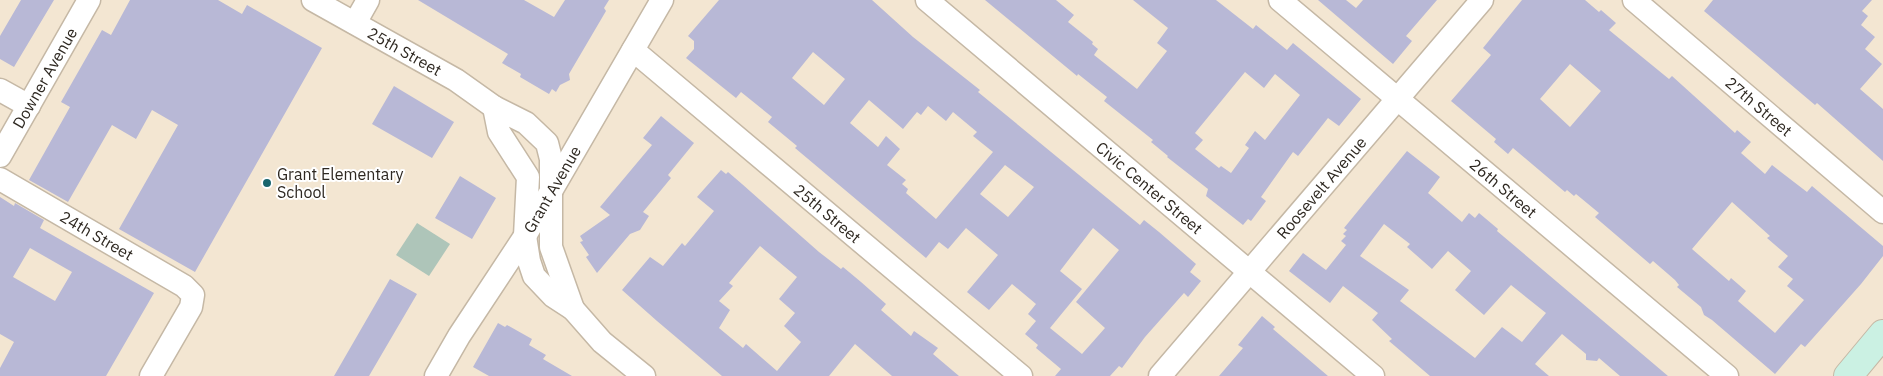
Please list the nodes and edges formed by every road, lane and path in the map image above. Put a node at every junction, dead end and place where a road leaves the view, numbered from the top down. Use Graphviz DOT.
graph roads {
  1 [pos="89,0"];
  2 [pos="313,0"];
  3 [pos="368,0"];
  4 [pos="662,0"];
  5 [pos="927,0"];
  6 [pos="1280,0"];
  7 [pos="1482,0"];
  8 [pos="1634,0"];
  9 [pos="355,23"];
  10 [pos="633,50"];
  11 [pos="0,90"];
  12 [pos="1398,100"];
  13 [pos="29,106"];
  14 [pos="494,107"];
  15 [pos="0,156"];
  16 [pos="0,179"];
  17 [pos="552,192"];
  18 [pos="1883,212"];
  19 [pos="525,236"];
  20 [pos="1250,272"];
  21 [pos="573,309"];
  22 [pos="1883,334"];
  23 [pos="151,376"];
  24 [pos="436,376"];
  25 [pos="644,376"];
  26 [pos="1021,376"];
  27 [pos="1160,376"];
  28 [pos="1373,376"];
  29 [pos="1727,376"];
  30 [pos="1848,376"];
  1 -- 13 [label="street, Downer Avenue"];
  2 -- 9 [label="street, 25th Street"];
  3 -- 9 [label="street"];
  4 -- 10 [label="street, Grant Avenue"];
  5 -- 20 [label="street, Civic Center Street"];
  6 -- 12 [label="street, 26th Street"];
  7 -- 12 [label="street, Roosevelt Avenue"];
  8 -- 18 [label="street, 27th Street"];
  9 -- 14 [label="street, 25th Street"];
  10 -- 17 [label="street, Grant Avenue"];
  10 -- 26 [label="street, 25th Street"];
  11 -- 13 [label="street"];
  12 -- 20 [label="street, Roosevelt Avenue"];
  12 -- 29 [label="street, 26th Street"];
  13 -- 15 [label="street, Downer Avenue"];
  14 -- 17 [label="street, 25th Street"];
  14 -- 19 [label="street"];
  16 -- 23 [label="street, 24th Street"];
  17 -- 19 [label="street, Grant Avenue"];
  17 -- 21 [label="street"];
  19 -- 21 [label="street"];
  19 -- 24 [label="street, Grant Avenue"];
  20 -- 27 [label="street, Roosevelt Avenue"];
  20 -- 28 [label="street, Civic Center Street"];
  21 -- 25 [label="street"];
  22 -- 30 [label="main road"];
}
